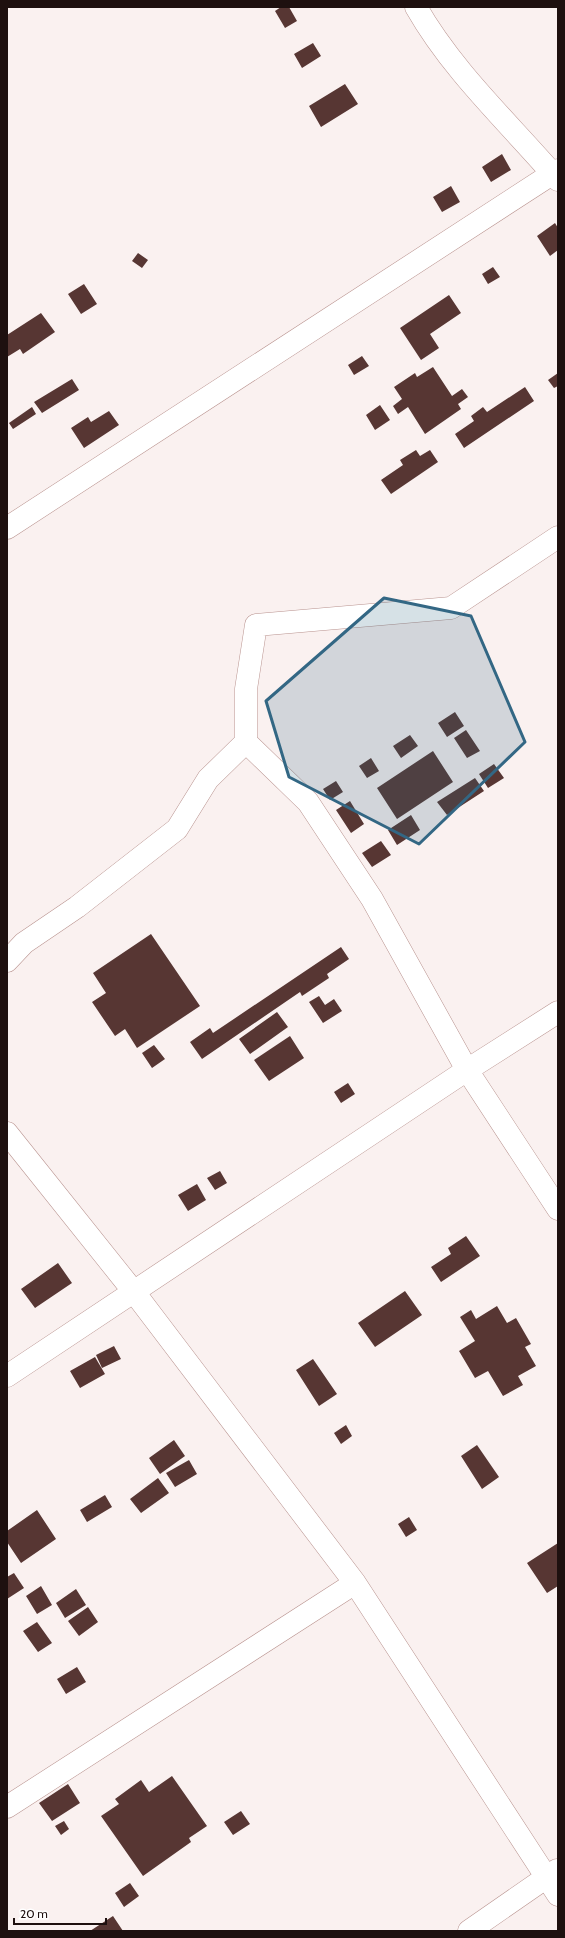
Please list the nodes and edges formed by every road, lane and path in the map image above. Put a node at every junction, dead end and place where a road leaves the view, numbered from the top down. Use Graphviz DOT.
graph roads {
  1 [pos="416,7"];
  2 [pos="556,175"];
  3 [pos="7,528"];
  4 [pos="558,537"];
  5 [pos="246,742"];
  6 [pos="7,961"];
  7 [pos="558,1012"];
  8 [pos="467,1070"];
  9 [pos="7,1133"];
  10 [pos="558,1209"];
  11 [pos="134,1292"];
  12 [pos="7,1376"];
  13 [pos="354,1583"];
  14 [pos="7,1807"];
  15 [pos="554,1881"];
  16 [pos="469,1931"];
  1 -- 2 [label="street"];
  2 -- 3 [label="street"];
  4 -- 5 [label="street"];
  5 -- 6 [label="street"];
  5 -- 8 [label="street"];
  7 -- 8 [label="street"];
  8 -- 10 [label="street"];
  8 -- 11 [label="street"];
  9 -- 11 [label="street"];
  11 -- 12 [label="street"];
  11 -- 13 [label="street"];
  13 -- 14 [label="street"];
  13 -- 15 [label="street"];
  15 -- 16 [label="street"];
}
